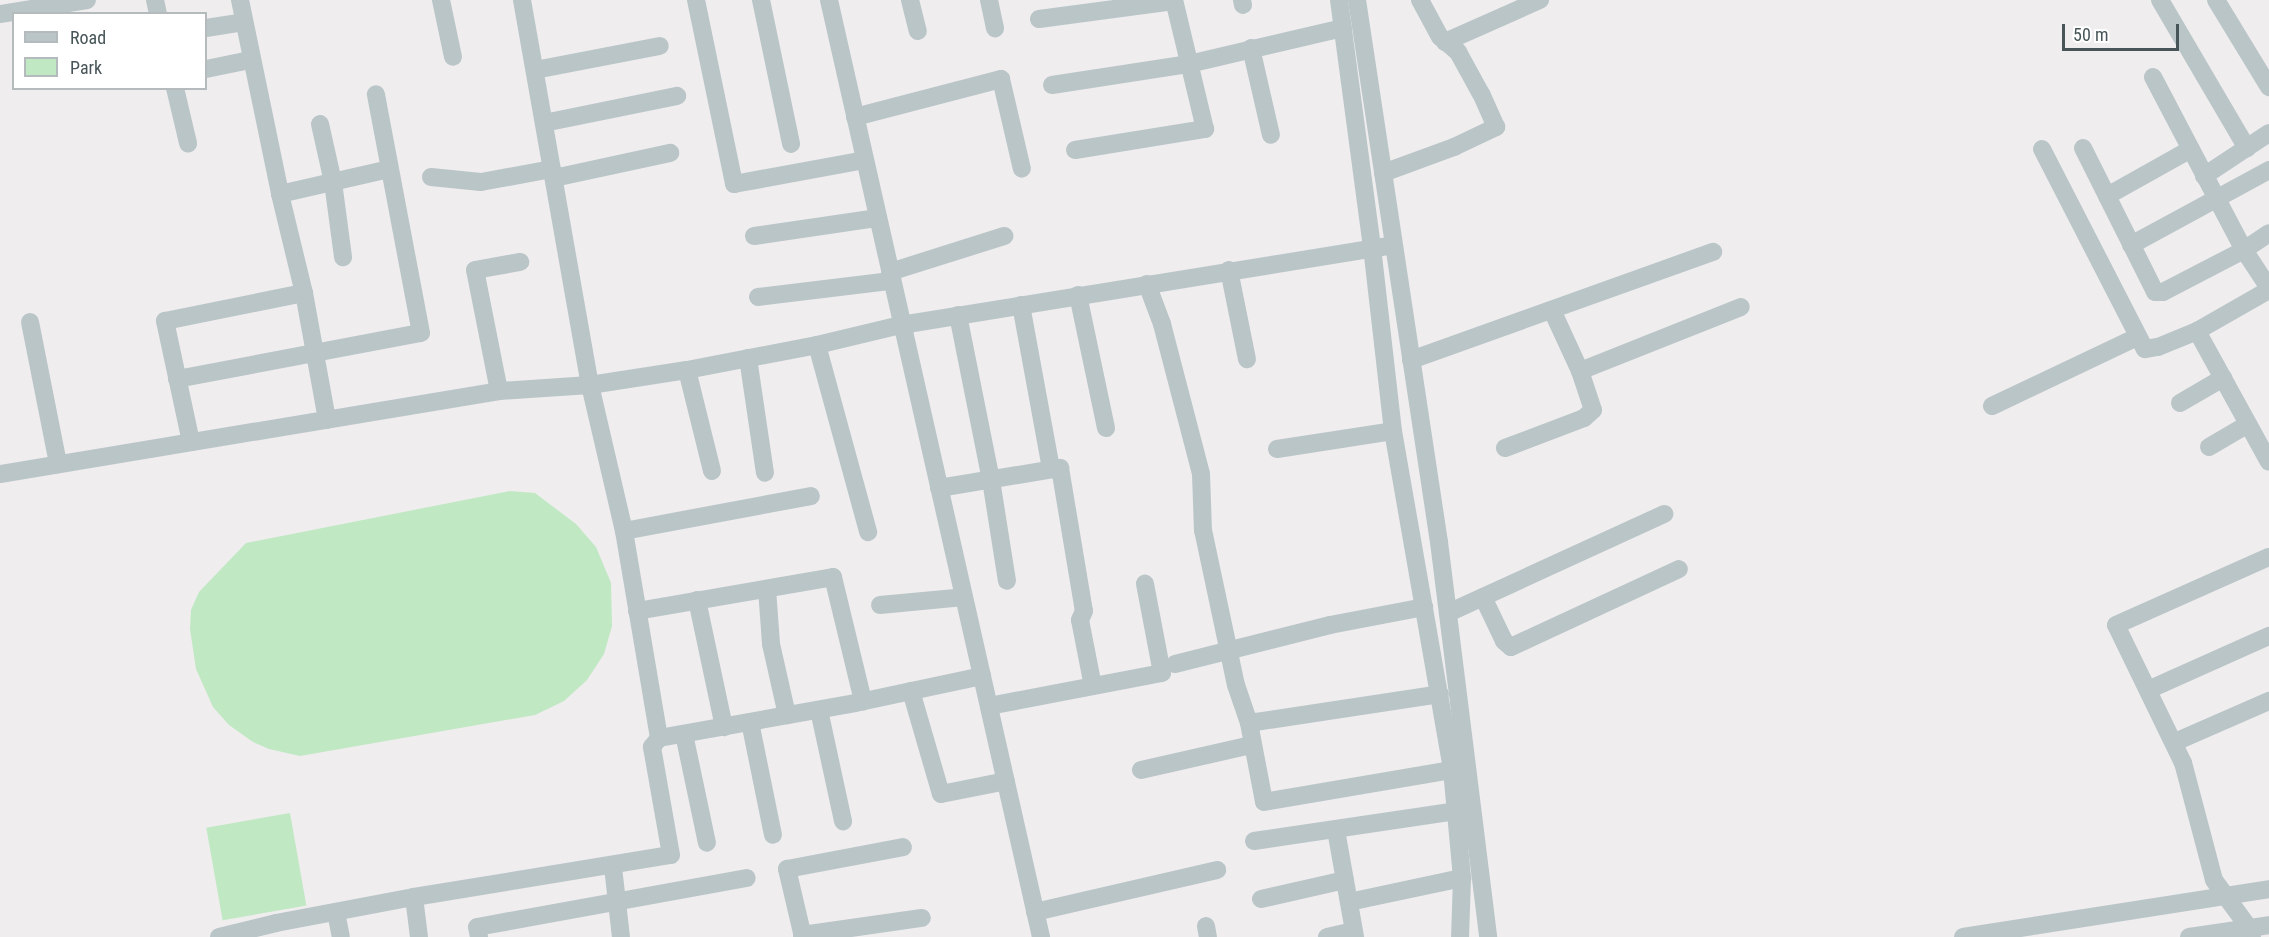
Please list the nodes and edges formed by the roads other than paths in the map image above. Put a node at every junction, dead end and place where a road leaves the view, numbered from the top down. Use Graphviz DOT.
graph roads {
  1 [pos="87,0"];
  2 [pos="240,0"];
  3 [pos="441,0"];
  4 [pos="696,0"];
  5 [pos="761,0"];
  6 [pos="829,0"];
  7 [pos="910,0"];
  8 [pos="989,0"];
  9 [pos="1174,0"];
  10 [pos="1339,0"];
  11 [pos="1357,0"];
  12 [pos="1420,0"];
  13 [pos="1540,0"];
  14 [pos="2160,0"];
  15 [pos="2216,0"];
  16 [pos="526,1"];
  17 [pos="12,12"];
  18 [pos="1039,19"];
  19 [pos="244,22"];
  20 [pos="207,28"];
  21 [pos="995,28"];
  22 [pos="1343,28"];
  23 [pos="918,30"];
  24 [pos="1445,42"];
  25 [pos="660,46"];
  26 [pos="1251,48"];
  27 [pos="453,57"];
  28 [pos="250,60"];
  29 [pos="1189,63"];
  30 [pos="207,69"];
  31 [pos="535,70"];
  32 [pos="2153,77"];
  33 [pos="1052,85"];
  34 [pos="2269,87"];
  35 [pos="175,90"];
  36 [pos="376,94"];
  37 [pos="677,96"];
  38 [pos="855,117"];
  39 [pos="544,123"];
  40 [pos="320,124"];
  41 [pos="2269,133"];
  42 [pos="1271,135"];
  43 [pos="188,143"];
  44 [pos="791,144"];
  45 [pos="2083,148"];
  46 [pos="2247,148"];
  47 [pos="2042,149"];
  48 [pos="2191,149"];
  49 [pos="1075,150"];
  50 [pos="670,153"];
  51 [pos="865,160"];
  52 [pos="389,169"];
  53 [pos="1022,169"];
  54 [pos="2269,170"];
  55 [pos="553,173"];
  56 [pos="1383,173"];
  57 [pos="2205,176"];
  58 [pos="431,177"];
  59 [pos="333,182"];
  60 [pos="280,194"];
  61 [pos="2107,196"];
  62 [pos="2217,200"];
  63 [pos="878,218"];
  64 [pos="2269,233"];
  65 [pos="754,236"];
  66 [pos="1004,236"];
  67 [pos="1394,244"];
  68 [pos="2131,245"];
  69 [pos="1372,246"];
  70 [pos="2244,250"];
  71 [pos="1713,252"];
  72 [pos="343,257"];
  73 [pos="520,262"];
  74 [pos="1229,270"];
  75 [pos="890,276"];
  76 [pos="1147,284"];
  77 [pos="2269,289"];
  78 [pos="304,293"];
  79 [pos="1078,295"];
  80 [pos="758,297"];
  81 [pos="1021,305"];
  82 [pos="1741,307"];
  83 [pos="1552,310"];
  84 [pos="958,315"];
  85 [pos="30,322"];
  86 [pos="901,325"];
  87 [pos="2197,331"];
  88 [pos="2137,337"];
  89 [pos="817,345"];
  90 [pos="315,351"];
  91 [pos="748,358"];
  92 [pos="1247,358"];
  93 [pos="1412,360"];
  94 [pos="687,370"];
  95 [pos="1580,371"];
  96 [pos="2223,378"];
  97 [pos="177,379"];
  98 [pos="591,385"];
  99 [pos="499,391"];
  100 [pos="2180,403"];
  101 [pos="1992,406"];
  102 [pos="327,420"];
  103 [pos="2248,424"];
  104 [pos="1106,428"];
  105 [pos="1393,431"];
  106 [pos="191,442"];
  107 [pos="2209,447"];
  108 [pos="1505,448"];
  109 [pos="1277,449"];
  110 [pos="2269,462"];
  111 [pos="58,464"];
  112 [pos="1051,469"];
  113 [pos="712,471"];
  114 [pos="765,473"];
  115 [pos="0,474"];
  116 [pos="991,480"];
  117 [pos="939,488"];
  118 [pos="811,496"];
  119 [pos="1664,514"];
  120 [pos="624,531"];
  121 [pos="868,532"];
  122 [pos="2269,557"];
  123 [pos="1679,569"];
  124 [pos="1007,581"];
  125 [pos="1145,584"];
  126 [pos="767,589"];
  127 [pos="964,597"];
  128 [pos="1483,597"];
  129 [pos="698,600"];
  130 [pos="880,605"];
  131 [pos="1424,607"];
  132 [pos="637,611"];
  133 [pos="1448,613"];
  134 [pos="2269,636"];
  135 [pos="1231,652"];
  136 [pos="1175,664"];
  137 [pos="982,676"];
  138 [pos="1093,686"];
  139 [pos="2148,690"];
  140 [pos="911,691"];
  141 [pos="1440,694"];
  142 [pos="863,701"];
  143 [pos="2269,701"];
  144 [pos="989,706"];
  145 [pos="819,710"];
  146 [pos="787,715"];
  147 [pos="750,722"];
  148 [pos="1249,723"];
  149 [pos="724,727"];
  150 [pos="684,734"];
  151 [pos="659,738"];
  152 [pos="2175,742"];
  153 [pos="1251,745"];
  154 [pos="1141,770"];
  155 [pos="1452,770"];
  156 [pos="1006,781"];
  157 [pos="1456,811"];
  158 [pos="843,821"];
  159 [pos="1336,830"];
  160 [pos="773,834"];
  161 [pos="1254,841"];
  162 [pos="707,843"];
  163 [pos="903,847"];
  164 [pos="613,867"];
  165 [pos="1217,870"];
  166 [pos="747,878"];
  167 [pos="1462,878"];
  168 [pos="1345,880"];
  169 [pos="2269,889"];
  170 [pos="2223,895"];
  171 [pos="414,897"];
  172 [pos="1261,899"];
  173 [pos="1349,902"];
  174 [pos="617,903"];
  175 [pos="336,912"];
  176 [pos="1035,912"];
  177 [pos="922,918"];
  178 [pos="2269,926"];
  179 [pos="277,930"];
  180 [pos="2251,932"];
  181 [pos="1354,934"];
  182 [pos="802,936"];
  183 [pos="219,937"];
  184 [pos="341,937"];
  185 [pos="419,937"];
  186 [pos="479,937"];
  187 [pos="621,937"];
  188 [pos="1041,937"];
  189 [pos="1327,937"];
  190 [pos="1460,937"];
  191 [pos="1488,937"];
  192 [pos="1963,937"];
  193 [pos="2189,937"];
  1 -- 17 [label="street"];
  2 -- 19 [label="street"];
  3 -- 27 [label="street"];
  4 -- 51 [label="street"];
  5 -- 44 [label="street"];
  6 -- 38 [label="street"];
  7 -- 23 [label="street"];
  8 -- 21 [label="street"];
  9 -- 18 [label="street"];
  9 -- 29 [label="street"];
  10 -- 22 [label="street"];
  11 -- 56 [label="street"];
  12 -- 24 [label="street"];
  13 -- 24 [label="street"];
  14 -- 46 [label="street"];
  15 -- 34 [label="street"];
  16 -- 31 [label="street"];
  19 -- 20 [label="street"];
  19 -- 28 [label="street"];
  22 -- 26 [label="street"];
  22 -- 69 [label="street"];
  24 -- 56 [label="street"];
  25 -- 31 [label="street"];
  26 -- 29 [label="street"];
  26 -- 42 [label="street"];
  28 -- 30 [label="street"];
  28 -- 60 [label="street"];
  29 -- 33 [label="street"];
  29 -- 49 [label="street"];
  31 -- 39 [label="street"];
  32 -- 48 [label="street"];
  35 -- 43 [label="street"];
  36 -- 52 [label="street"];
  37 -- 39 [label="street"];
  38 -- 51 [label="street"];
  38 -- 53 [label="street"];
  39 -- 55 [label="street"];
  40 -- 59 [label="street"];
  41 -- 46 [label="street"];
  45 -- 61 [label="street"];
  46 -- 57 [label="street"];
  47 -- 88 [label="street"];
  48 -- 57 [label="street"];
  48 -- 61 [label="street"];
  50 -- 55 [label="street"];
  51 -- 63 [label="street"];
  52 -- 59 [label="street"];
  52 -- 90 [label="street"];
  54 -- 62 [label="street"];
  55 -- 58 [label="street"];
  55 -- 98 [label="street"];
  56 -- 67 [label="street"];
  57 -- 62 [label="street"];
  59 -- 60 [label="street"];
  59 -- 72 [label="street"];
  60 -- 78 [label="street"];
  61 -- 68 [label="street"];
  62 -- 68 [label="street"];
  62 -- 70 [label="street"];
  63 -- 65 [label="street"];
  63 -- 75 [label="street"];
  64 -- 70 [label="street"];
  66 -- 75 [label="street"];
  67 -- 69 [label="street"];
  67 -- 93 [label="street"];
  68 -- 70 [label="street"];
  69 -- 74 [label="street"];
  69 -- 105 [label="street"];
  70 -- 77 [label="street"];
  71 -- 83 [label="street"];
  73 -- 99 [label="street"];
  74 -- 76 [label="street"];
  74 -- 92 [label="street"];
  75 -- 80 [label="street"];
  75 -- 86 [label="street"];
  76 -- 79 [label="street"];
  76 -- 135 [label="street"];
  77 -- 87 [label="street"];
  78 -- 90 [label="street"];
  78 -- 97 [label="street"];
  79 -- 81 [label="street"];
  79 -- 104 [label="street"];
  81 -- 84 [label="street"];
  81 -- 112 [label="street"];
  82 -- 95 [label="street"];
  83 -- 93 [label="street"];
  83 -- 95 [label="street"];
  84 -- 86 [label="street"];
  84 -- 116 [label="street"];
  85 -- 111 [label="street"];
  86 -- 89 [label="street"];
  86 -- 117 [label="street"];
  87 -- 88 [label="street"];
  87 -- 96 [label="street"];
  88 -- 101 [label="street"];
  89 -- 91 [label="street"];
  89 -- 121 [label="street"];
  90 -- 97 [label="street"];
  90 -- 102 [label="street"];
  91 -- 94 [label="street"];
  91 -- 114 [label="street"];
  93 -- 133 [label="street"];
  94 -- 98 [label="street"];
  94 -- 113 [label="street"];
  95 -- 108 [label="street"];
  96 -- 100 [label="street"];
  96 -- 103 [label="street"];
  97 -- 106 [label="street"];
  98 -- 99 [label="street"];
  98 -- 120 [label="street"];
  99 -- 102 [label="street"];
  102 -- 106 [label="street"];
  103 -- 107 [label="street"];
  103 -- 110 [label="street"];
  105 -- 109 [label="street"];
  105 -- 131 [label="street"];
  106 -- 111 [label="street"];
  111 -- 115 [label="street"];
  112 -- 116 [label="street"];
  112 -- 138 [label="street"];
  116 -- 117 [label="street"];
  116 -- 124 [label="street"];
  117 -- 127 [label="street"];
  118 -- 120 [label="street"];
  119 -- 128 [label="street"];
  120 -- 132 [label="street"];
  122 -- 139 [label="street"];
  123 -- 128 [label="street"];
  125 -- 138 [label="street"];
  126 -- 129 [label="street"];
  126 -- 142 [label="street"];
  126 -- 146 [label="street"];
  127 -- 130 [label="street"];
  127 -- 137 [label="street"];
  128 -- 133 [label="street"];
  129 -- 132 [label="street"];
  129 -- 149 [label="street"];
  131 -- 135 [label="street"];
  131 -- 141 [label="street"];
  132 -- 151 [label="street"];
  133 -- 191 [label="street"];
  134 -- 139 [label="street"];
  135 -- 136 [label="street"];
  135 -- 148 [label="street"];
  137 -- 140 [label="street"];
  137 -- 144 [label="street"];
  138 -- 144 [label="street"];
  139 -- 152 [label="street"];
  140 -- 142 [label="street"];
  140 -- 156 [label="street"];
  141 -- 148 [label="street"];
  141 -- 155 [label="street"];
  142 -- 145 [label="street"];
  143 -- 152 [label="street"];
  144 -- 156 [label="street"];
  145 -- 146 [label="street"];
  145 -- 158 [label="street"];
  146 -- 147 [label="street"];
  147 -- 149 [label="street"];
  147 -- 160 [label="street"];
  148 -- 153 [label="street"];
  149 -- 150 [label="street"];
  150 -- 151 [label="street"];
  150 -- 162 [label="street"];
  151 -- 164 [label="street"];
  152 -- 170 [label="street"];
  153 -- 154 [label="street"];
  153 -- 155 [label="street"];
  155 -- 157 [label="street"];
  156 -- 176 [label="street"];
  157 -- 159 [label="street"];
  157 -- 167 [label="street"];
  159 -- 161 [label="street"];
  159 -- 168 [label="street"];
  163 -- 182 [label="street"];
  164 -- 171 [label="street"];
  164 -- 174 [label="street"];
  165 -- 176 [label="street"];
  166 -- 174 [label="street"];
  167 -- 173 [label="street"];
  167 -- 190 [label="street"];
  168 -- 172 [label="street"];
  168 -- 173 [label="street"];
  169 -- 170 [label="street"];
  170 -- 180 [label="street"];
  170 -- 192 [label="street"];
  171 -- 175 [label="street"];
  171 -- 185 [label="street"];
  173 -- 181 [label="street"];
  174 -- 186 [label="street"];
  174 -- 187 [label="street"];
  175 -- 179 [label="street"];
  175 -- 184 [label="street"];
  176 -- 188 [label="street"];
  177 -- 182 [label="street"];
  178 -- 180 [label="street"];
  179 -- 183 [label="street"];
  180 -- 193 [label="street"];
  181 -- 189 [label="street"];
}
